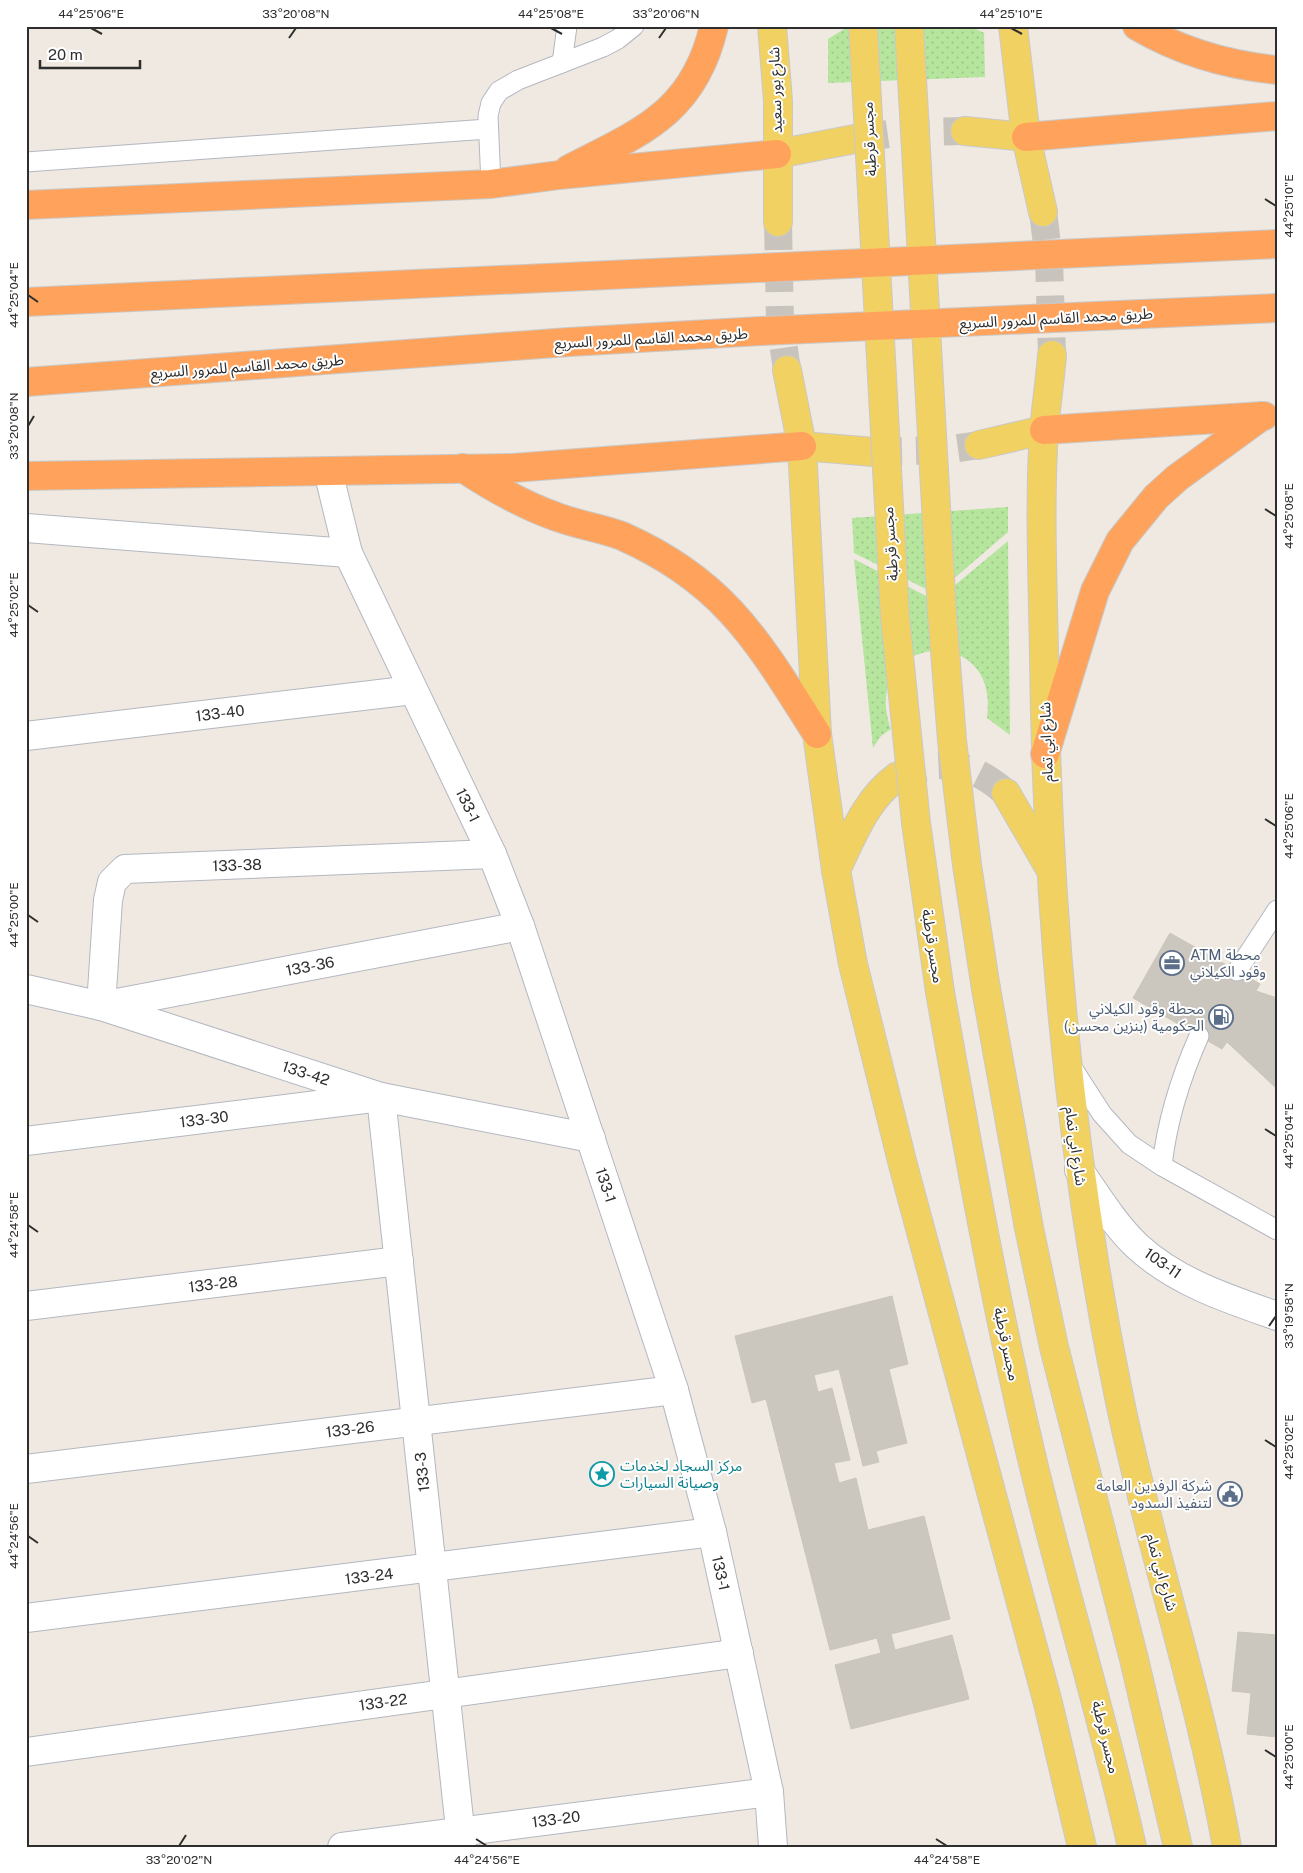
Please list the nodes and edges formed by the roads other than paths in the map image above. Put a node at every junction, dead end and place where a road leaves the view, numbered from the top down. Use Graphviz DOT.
graph roads {
  1 [pos="567,26"];
  2 [pos="634,26"];
  3 [pos="714,26"];
  4 [pos="772,26"];
  5 [pos="863,26"];
  6 [pos="909,26"];
  7 [pos="1013,26"];
  8 [pos="1137,26"];
  9 [pos="562,63"];
  10 [pos="1277,70"];
  11 [pos="1277,116"];
  12 [pos="488,129"];
  13 [pos="965,131"];
  14 [pos="1026,137"];
  15 [pos="860,138"];
  16 [pos="777,154"];
  17 [pos="26,162"];
  18 [pos="559,175"];
  19 [pos="491,184"];
  20 [pos="26,205"];
  21 [pos="1043,212"];
  22 [pos="778,222"];
  23 [pos="1277,244"];
  24 [pos="26,302"];
  25 [pos="1277,308"];
  26 [pos="1052,355"];
  27 [pos="787,370"];
  28 [pos="26,382"];
  29 [pos="1269,416"];
  30 [pos="1044,430"];
  31 [pos="978,445"];
  32 [pos="802,446"];
  33 [pos="874,452"];
  34 [pos="463,468"];
  35 [pos="328,471"];
  36 [pos="26,476"];
  37 [pos="26,528"];
  38 [pos="348,553"];
  39 [pos="413,690"];
  40 [pos="818,734"];
  41 [pos="26,736"];
  42 [pos="1045,754"];
  43 [pos="898,776"];
  44 [pos="1006,794"];
  45 [pos="492,854"];
  46 [pos="836,870"];
  47 [pos="1051,871"];
  48 [pos="1277,910"];
  49 [pos="520,926"];
  50 [pos="1237,971"];
  51 [pos="26,989"];
  52 [pos="101,1006"];
  53 [pos="1199,1036"];
  54 [pos="1065,1055"];
  55 [pos="381,1097"];
  56 [pos="591,1138"];
  57 [pos="26,1141"];
  58 [pos="1162,1166"];
  59 [pos="1079,1170"];
  60 [pos="1277,1230"];
  61 [pos="399,1261"];
  62 [pos="26,1306"];
  63 [pos="1277,1316"];
  64 [pos="674,1390"];
  65 [pos="416,1421"];
  66 [pos="26,1469"];
  67 [pos="712,1532"];
  68 [pos="432,1568"];
  69 [pos="26,1618"];
  70 [pos="739,1653"];
  71 [pos="446,1694"];
  72 [pos="26,1752"];
  73 [pos="769,1792"];
  74 [pos="461,1839"];
  75 [pos="342,1847"];
  76 [pos="773,1847"];
  77 [pos="1082,1847"];
  78 [pos="1132,1847"];
  79 [pos="1178,1847"];
  80 [pos="1227,1847"];
  1 -- 9 [label="lane"];
  2 -- 9 [label="lane"];
  3 -- 18 [label="highway"];
  4 -- 16 [label="main road, شارع بور سعيد"];
  5 -- 78 [label="main road, مجسر قرطبة, bridge"];
  6 -- 79 [label="main road, bridge"];
  7 -- 14 [label="main road"];
  8 -- 10 [label="highway"];
  9 -- 12 [label="lane"];
  11 -- 14 [label="highway"];
  12 -- 17 [label="lane"];
  12 -- 19 [label="lane"];
  13 -- 14 [label="main road"];
  14 -- 21 [label="main road"];
  15 -- 16 [label="main road"];
  16 -- 18 [label="highway"];
  16 -- 22 [label="main road, شارع بور سعيد"];
  18 -- 19 [label="highway"];
  19 -- 20 [label="highway"];
  23 -- 24 [label="highway, bridge"];
  25 -- 28 [label="highway, طريق محمد القاسم للمرور السريع, bridge"];
  26 -- 30 [label="main road, شارع ابي تمام"];
  27 -- 32 [label="main road"];
  29 -- 30 [label="highway"];
  29 -- 42 [label="highway"];
  30 -- 31 [label="main road"];
  30 -- 42 [label="main road, شارع ابي تمام"];
  32 -- 33 [label="main road"];
  32 -- 34 [label="highway"];
  32 -- 40 [label="main road"];
  34 -- 35 [label="highway"];
  34 -- 40 [label="highway"];
  35 -- 36 [label="highway"];
  35 -- 38 [label="street, 133-1"];
  37 -- 38 [label="street"];
  38 -- 39 [label="street, 133-1"];
  39 -- 41 [label="street, 133-40"];
  39 -- 45 [label="street, 133-1"];
  40 -- 46 [label="main road"];
  42 -- 47 [label="main road, شارع ابي تمام"];
  43 -- 46 [label="main road"];
  44 -- 47 [label="main road"];
  45 -- 49 [label="street, 133-1"];
  45 -- 52 [label="street, 133-38"];
  46 -- 77 [label="main road"];
  47 -- 54 [label="main road, شارع ابي تمام"];
  48 -- 50 [label="lane"];
  49 -- 52 [label="street, 133-36"];
  49 -- 56 [label="street, 133-1"];
  51 -- 52 [label="street, 133-42"];
  52 -- 55 [label="street, 133-42"];
  53 -- 58 [label="lane"];
  54 -- 58 [label="lane"];
  54 -- 59 [label="main road, شارع ابي تمام"];
  55 -- 56 [label="street, 133-42"];
  55 -- 57 [label="street, 133-30"];
  55 -- 61 [label="street, 133-3"];
  56 -- 64 [label="street, 133-1"];
  58 -- 60 [label="lane"];
  59 -- 63 [label="street, 103-11"];
  59 -- 80 [label="main road, شارع ابي تمام"];
  61 -- 62 [label="street, 133-28"];
  61 -- 65 [label="street, 133-3"];
  64 -- 65 [label="street, 133-26"];
  64 -- 67 [label="street, 133-1"];
  65 -- 66 [label="street, 133-26"];
  65 -- 68 [label="street, 133-3"];
  67 -- 68 [label="street, 133-24"];
  67 -- 70 [label="street, 133-1"];
  68 -- 69 [label="street, 133-24"];
  68 -- 71 [label="street, 133-3"];
  70 -- 71 [label="street, 133-22"];
  70 -- 73 [label="street, 133-1"];
  71 -- 72 [label="street, 133-22"];
  71 -- 74 [label="street, 133-3"];
  73 -- 74 [label="street, 133-20"];
  73 -- 76 [label="street, 133-1"];
  74 -- 75 [label="street, 133-20"];
}
